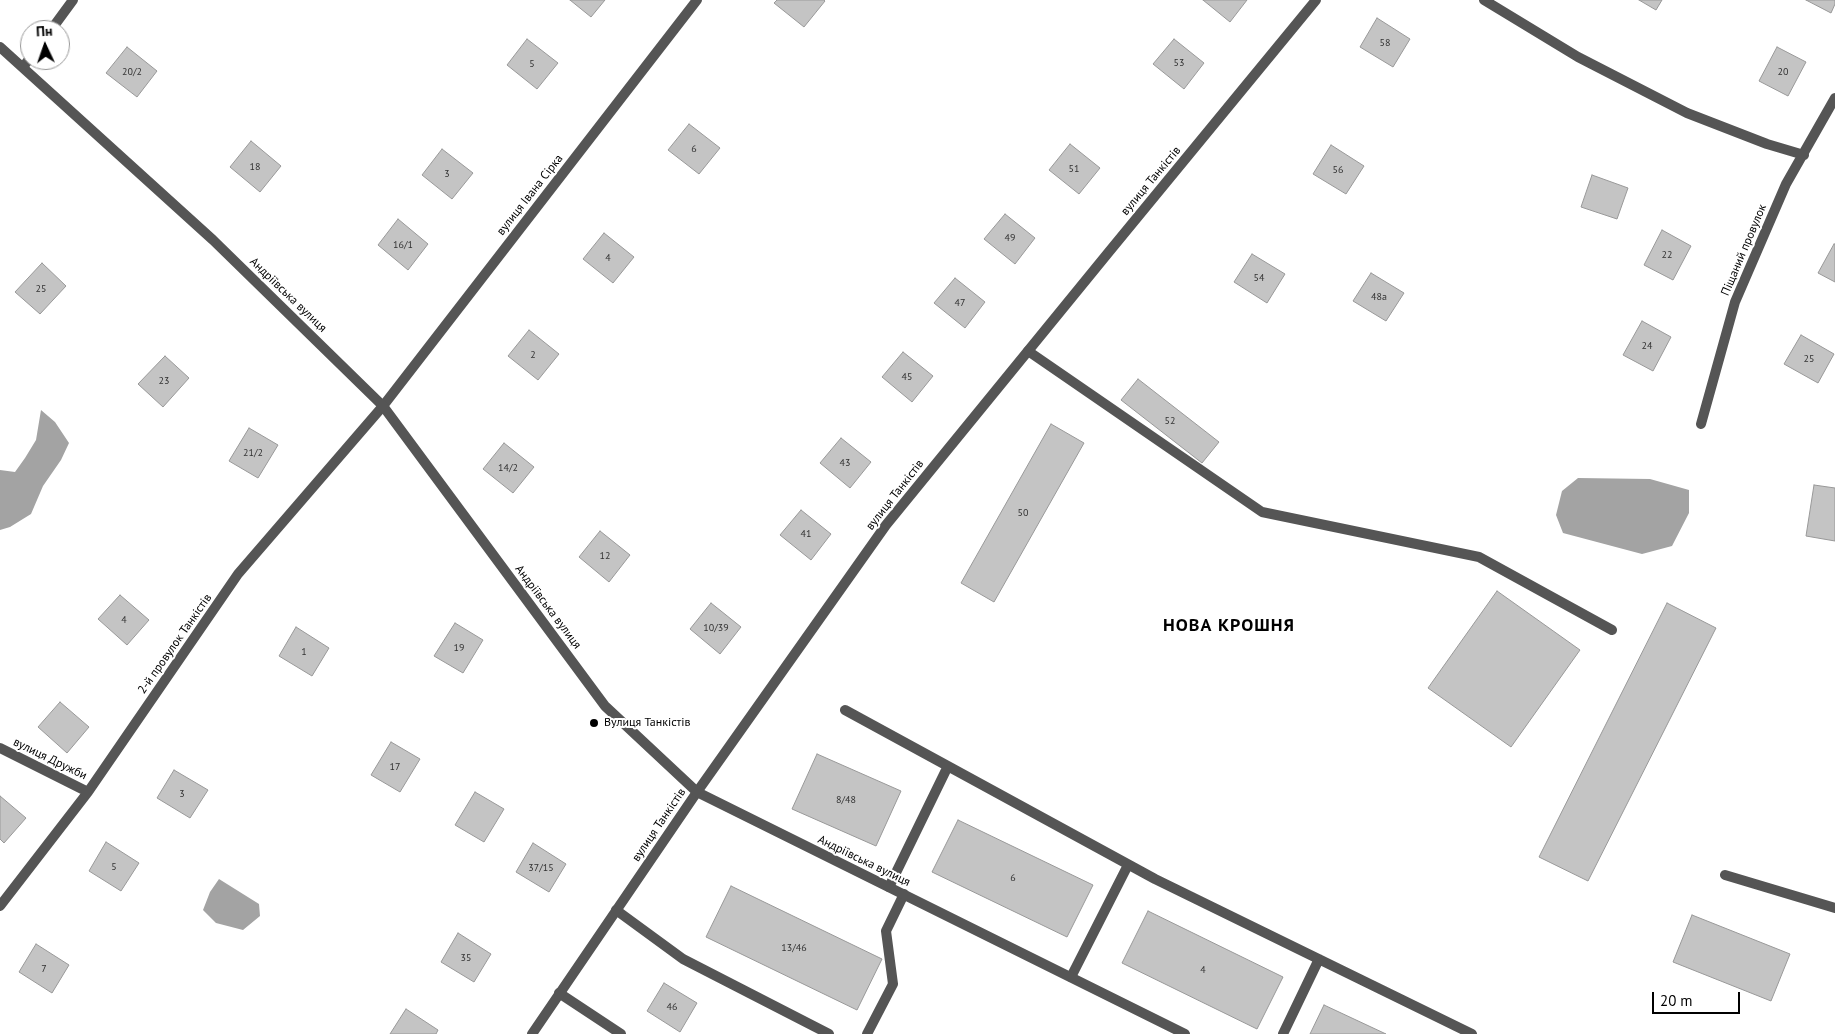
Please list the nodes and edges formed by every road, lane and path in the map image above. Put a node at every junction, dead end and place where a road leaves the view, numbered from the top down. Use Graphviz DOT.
graph roads {
  1 [pos="74,0"];
  2 [pos="697,0"];
  3 [pos="1316,0"];
  4 [pos="1484,0"];
  5 [pos="59,20"];
  6 [pos="0,47"];
  7 [pos="20,64"];
  8 [pos="26,70"];
  9 [pos="1835,98"];
  10 [pos="1804,155"];
  11 [pos="1028,351"];
  12 [pos="383,406"];
  13 [pos="1701,424"];
  14 [pos="1612,630"];
  15 [pos="844,710"];
  16 [pos="0,748"];
  17 [pos="948,766"];
  18 [pos="88,792"];
  19 [pos="697,792"];
  20 [pos="1128,865"];
  21 [pos="1725,875"];
  22 [pos="889,887"];
  23 [pos="904,894"];
  24 [pos="0,906"];
  25 [pos="1835,908"];
  26 [pos="616,910"];
  27 [pos="1319,958"];
  28 [pos="1071,977"];
  29 [pos="559,994"];
  30 [pos="532,1034"];
  31 [pos="621,1034"];
  32 [pos="829,1034"];
  33 [pos="867,1034"];
  34 [pos="1185,1034"];
  35 [pos="1283,1034"];
  36 [pos="1472,1034"];
  1 -- 5 [label="street"];
  2 -- 12 [label="street, вулиця Івана Сірка"];
  3 -- 11 [label="street, вулиця Танкістів"];
  4 -- 10 [label="street"];
  6 -- 7 [label="street, Андріївська вулиця"];
  8 -- 12 [label="street, Андріївська вулиця"];
  9 -- 10 [label="street, Піщаний провулок"];
  10 -- 13 [label="street, Піщаний провулок"];
  11 -- 14 [label="street"];
  11 -- 19 [label="street, вулиця Танкістів"];
  12 -- 18 [label="street, 2-й провулок Танкістів"];
  12 -- 19 [label="street, Андріївська вулиця"];
  15 -- 17 [label="street"];
  16 -- 18 [label="street, вулиця Дружби"];
  17 -- 20 [label="street"];
  17 -- 22 [label="street"];
  18 -- 24 [label="street, 2-й провулок Танкістів"];
  19 -- 22 [label="street, Андріївська вулиця"];
  19 -- 26 [label="street, вулиця Танкістів"];
  20 -- 27 [label="street"];
  20 -- 28 [label="street"];
  21 -- 25 [label="street"];
  22 -- 23 [label="street, Андріївська вулиця"];
  23 -- 28 [label="street, Андріївська вулиця"];
  23 -- 33 [label="street"];
  26 -- 29 [label="street, вулиця Танкістів"];
  26 -- 32 [label="street"];
  27 -- 35 [label="street"];
  27 -- 36 [label="street"];
  28 -- 34 [label="street, Андріївська вулиця"];
  29 -- 30 [label="street, вулиця Танкістів"];
  29 -- 31 [label="street"];
}
